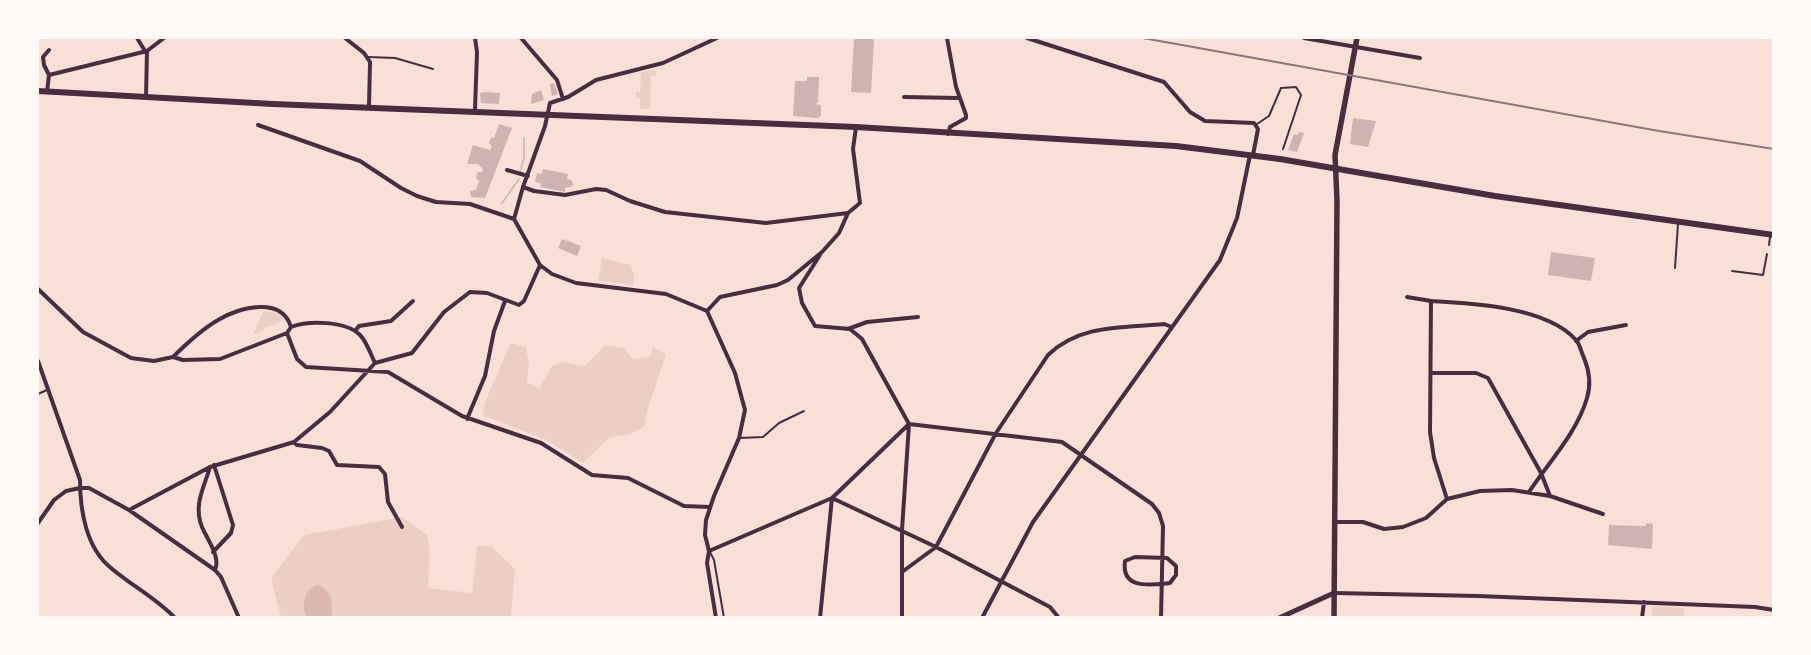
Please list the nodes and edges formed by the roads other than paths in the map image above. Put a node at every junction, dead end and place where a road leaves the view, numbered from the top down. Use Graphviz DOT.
graph roads {
  1 [pos="137,38"];
  2 [pos="164,38"];
  3 [pos="345,38"];
  4 [pos="474,38"];
  5 [pos="522,38"];
  6 [pos="717,38"];
  7 [pos="947,38"];
  8 [pos="1027,38"];
  9 [pos="1304,38"];
  10 [pos="1357,38"];
  11 [pos="49,50"];
  12 [pos="1355,50"];
  13 [pos="146,51"];
  14 [pos="368,57"];
  15 [pos="1420,58"];
  16 [pos="433,69"];
  17 [pos="49,75"];
  18 [pos="38,91"];
  19 [pos="47,92"];
  20 [pos="146,97"];
  21 [pos="904,97"];
  22 [pos="959,98"];
  23 [pos="563,99"];
  24 [pos="369,107"];
  25 [pos="475,110"];
  26 [pos="547,113"];
  27 [pos="1257,124"];
  28 [pos="258,125"];
  29 [pos="856,127"];
  30 [pos="948,134"];
  31 [pos="1283,149"];
  32 [pos="1252,155"];
  33 [pos="1336,169"];
  34 [pos="506,170"];
  35 [pos="528,176"];
  36 [pos="523,187"];
  37 [pos="848,213"];
  38 [pos="514,219"];
  39 [pos="1678,222"];
  40 [pos="1772,235"];
  41 [pos="1769,244"];
  42 [pos="822,252"];
  43 [pos="1767,254"];
  44 [pos="540,265"];
  45 [pos="1675,268"];
  46 [pos="1732,271"];
  47 [pos="38,289"];
  48 [pos="1406,297"];
  49 [pos="412,301"];
  50 [pos="505,301"];
  51 [pos="1432,301"];
  52 [pos="707,311"];
  53 [pos="918,317"];
  54 [pos="1626,325"];
  55 [pos="291,327"];
  56 [pos="1172,327"];
  57 [pos="848,329"];
  58 [pos="355,331"];
  59 [pos="287,333"];
  60 [pos="1576,340"];
  61 [pos="173,358"];
  62 [pos="38,361"];
  63 [pos="375,363"];
  64 [pos="365,372"];
  65 [pos="1432,373"];
  66 [pos="48,389"];
  67 [pos="38,394"];
  68 [pos="804,411"];
  69 [pos="468,419"];
  70 [pos="909,424"];
  71 [pos="996,433"];
  72 [pos="739,438"];
  73 [pos="294,442"];
  74 [pos="1080,457"];
  75 [pos="212,466"];
  76 [pos="1541,473"];
  77 [pos="80,488"];
  78 [pos="1529,492"];
  79 [pos="1550,496"];
  80 [pos="832,498"];
  81 [pos="1447,499"];
  82 [pos="710,507"];
  83 [pos="129,510"];
  84 [pos="1603,514"];
  85 [pos="1334,522"];
  86 [pos="38,523"];
  87 [pos="402,527"];
  88 [pos="902,530"];
  89 [pos="936,547"];
  90 [pos="213,552"];
  91 [pos="709,552"];
  92 [pos="1161,558"];
  93 [pos="214,570"];
  94 [pos="902,572"];
  95 [pos="1001,581"];
  96 [pos="1160,584"];
  97 [pos="1334,593"];
  98 [pos="1644,602"];
  99 [pos="1774,610"];
  100 [pos="175,618"];
  101 [pos="240,618"];
  102 [pos="716,618"];
  103 [pos="724,618"];
  104 [pos="820,618"];
  105 [pos="902,618"];
  106 [pos="982,618"];
  107 [pos="1060,618"];
  108 [pos="1161,618"];
  109 [pos="1279,618"];
  110 [pos="1334,618"];
  111 [pos="1642,618"];
  1 -- 13 [label="street"];
  2 -- 13 [label="street"];
  3 -- 14 [label="street"];
  4 -- 25 [label="street"];
  5 -- 23 [label="street"];
  6 -- 23 [label="street"];
  7 -- 22 [label="street"];
  8 -- 27 [label="street"];
  9 -- 12 [label="street"];
  10 -- 12 [label="main road"];
  11 -- 17 [label="street"];
  12 -- 15 [label="street"];
  12 -- 33 [label="main road"];
  13 -- 17 [label="street"];
  13 -- 20 [label="street"];
  14 -- 16 [label="lane"];
  14 -- 24 [label="street"];
  17 -- 19 [label="street"];
  18 -- 19 [label="main road"];
  19 -- 20 [label="main road"];
  20 -- 24 [label="main road"];
  21 -- 22 [label="street"];
  22 -- 30 [label="street"];
  23 -- 26 [label="street"];
  24 -- 25 [label="main road"];
  25 -- 26 [label="main road"];
  26 -- 29 [label="main road"];
  26 -- 35 [label="street"];
  27 -- 31 [label="lane"];
  27 -- 32 [label="street"];
  28 -- 38 [label="street"];
  29 -- 30 [label="main road"];
  29 -- 37 [label="street"];
  30 -- 32 [label="main road"];
  32 -- 33 [label="main road"];
  32 -- 56 [label="street"];
  33 -- 39 [label="main road"];
  33 -- 85 [label="main road"];
  34 -- 35 [label="street"];
  35 -- 36 [label="street"];
  36 -- 37 [label="street"];
  36 -- 38 [label="street"];
  37 -- 42 [label="street"];
  38 -- 44 [label="street"];
  39 -- 40 [label="main road"];
  39 -- 45 [label="lane"];
  40 -- 41 [label="lane"];
  42 -- 52 [label="street"];
  42 -- 57 [label="street"];
  43 -- 46 [label="lane"];
  44 -- 50 [label="street"];
  44 -- 52 [label="street"];
  47 -- 61 [label="street"];
  48 -- 51 [label="street"];
  49 -- 58 [label="street"];
  50 -- 63 [label="street"];
  50 -- 69 [label="street"];
  51 -- 60 [label="street"];
  51 -- 65 [label="street"];
  52 -- 72 [label="street"];
  53 -- 57 [label="street"];
  54 -- 60 [label="street"];
  55 -- 58 [label="street"];
  55 -- 59 [label="street"];
  55 -- 61 [label="street"];
  56 -- 71 [label="street"];
  56 -- 74 [label="street"];
  57 -- 70 [label="street"];
  58 -- 63 [label="street"];
  59 -- 61 [label="street"];
  59 -- 64 [label="street"];
  60 -- 76 [label="street"];
  62 -- 66 [label="street"];
  63 -- 64 [label="street"];
  64 -- 69 [label="street"];
  64 -- 73 [label="street"];
  65 -- 76 [label="street"];
  65 -- 81 [label="street"];
  66 -- 67 [label="lane"];
  66 -- 77 [label="street"];
  68 -- 72 [label="lane"];
  69 -- 82 [label="street"];
  70 -- 71 [label="street"];
  70 -- 80 [label="street"];
  70 -- 88 [label="street"];
  71 -- 74 [label="street"];
  71 -- 89 [label="street"];
  72 -- 82 [label="street"];
  73 -- 75 [label="street"];
  73 -- 87 [label="street"];
  74 -- 92 [label="street"];
  74 -- 95 [label="street"];
  75 -- 83 [label="street"];
  75 -- 90 [label="street"];
  75 -- 90 [label="street"];
  76 -- 78 [label="street"];
  76 -- 79 [label="street"];
  77 -- 83 [label="street"];
  77 -- 86 [label="street"];
  77 -- 100 [label="street"];
  78 -- 79 [label="street"];
  78 -- 81 [label="street"];
  79 -- 84 [label="street"];
  80 -- 88 [label="street"];
  80 -- 91 [label="street"];
  80 -- 104 [label="street"];
  81 -- 85 [label="street"];
  82 -- 91 [label="street"];
  83 -- 93 [label="street"];
  85 -- 97 [label="main road"];
  88 -- 89 [label="street"];
  88 -- 94 [label="street"];
  89 -- 94 [label="street"];
  89 -- 95 [label="street"];
  90 -- 93 [label="street"];
  91 -- 102 [label="street"];
  91 -- 103 [label="lane"];
  92 -- 96 [label="street"];
  92 -- 96 [label="street"];
  92 -- 96 [label="street"];
  93 -- 101 [label="street"];
  94 -- 105 [label="street"];
  95 -- 106 [label="street"];
  95 -- 107 [label="street"];
  96 -- 108 [label="street"];
  97 -- 98 [label="street"];
  97 -- 109 [label="street"];
  97 -- 110 [label="main road"];
  98 -- 99 [label="street"];
  98 -- 111 [label="street"];
}
